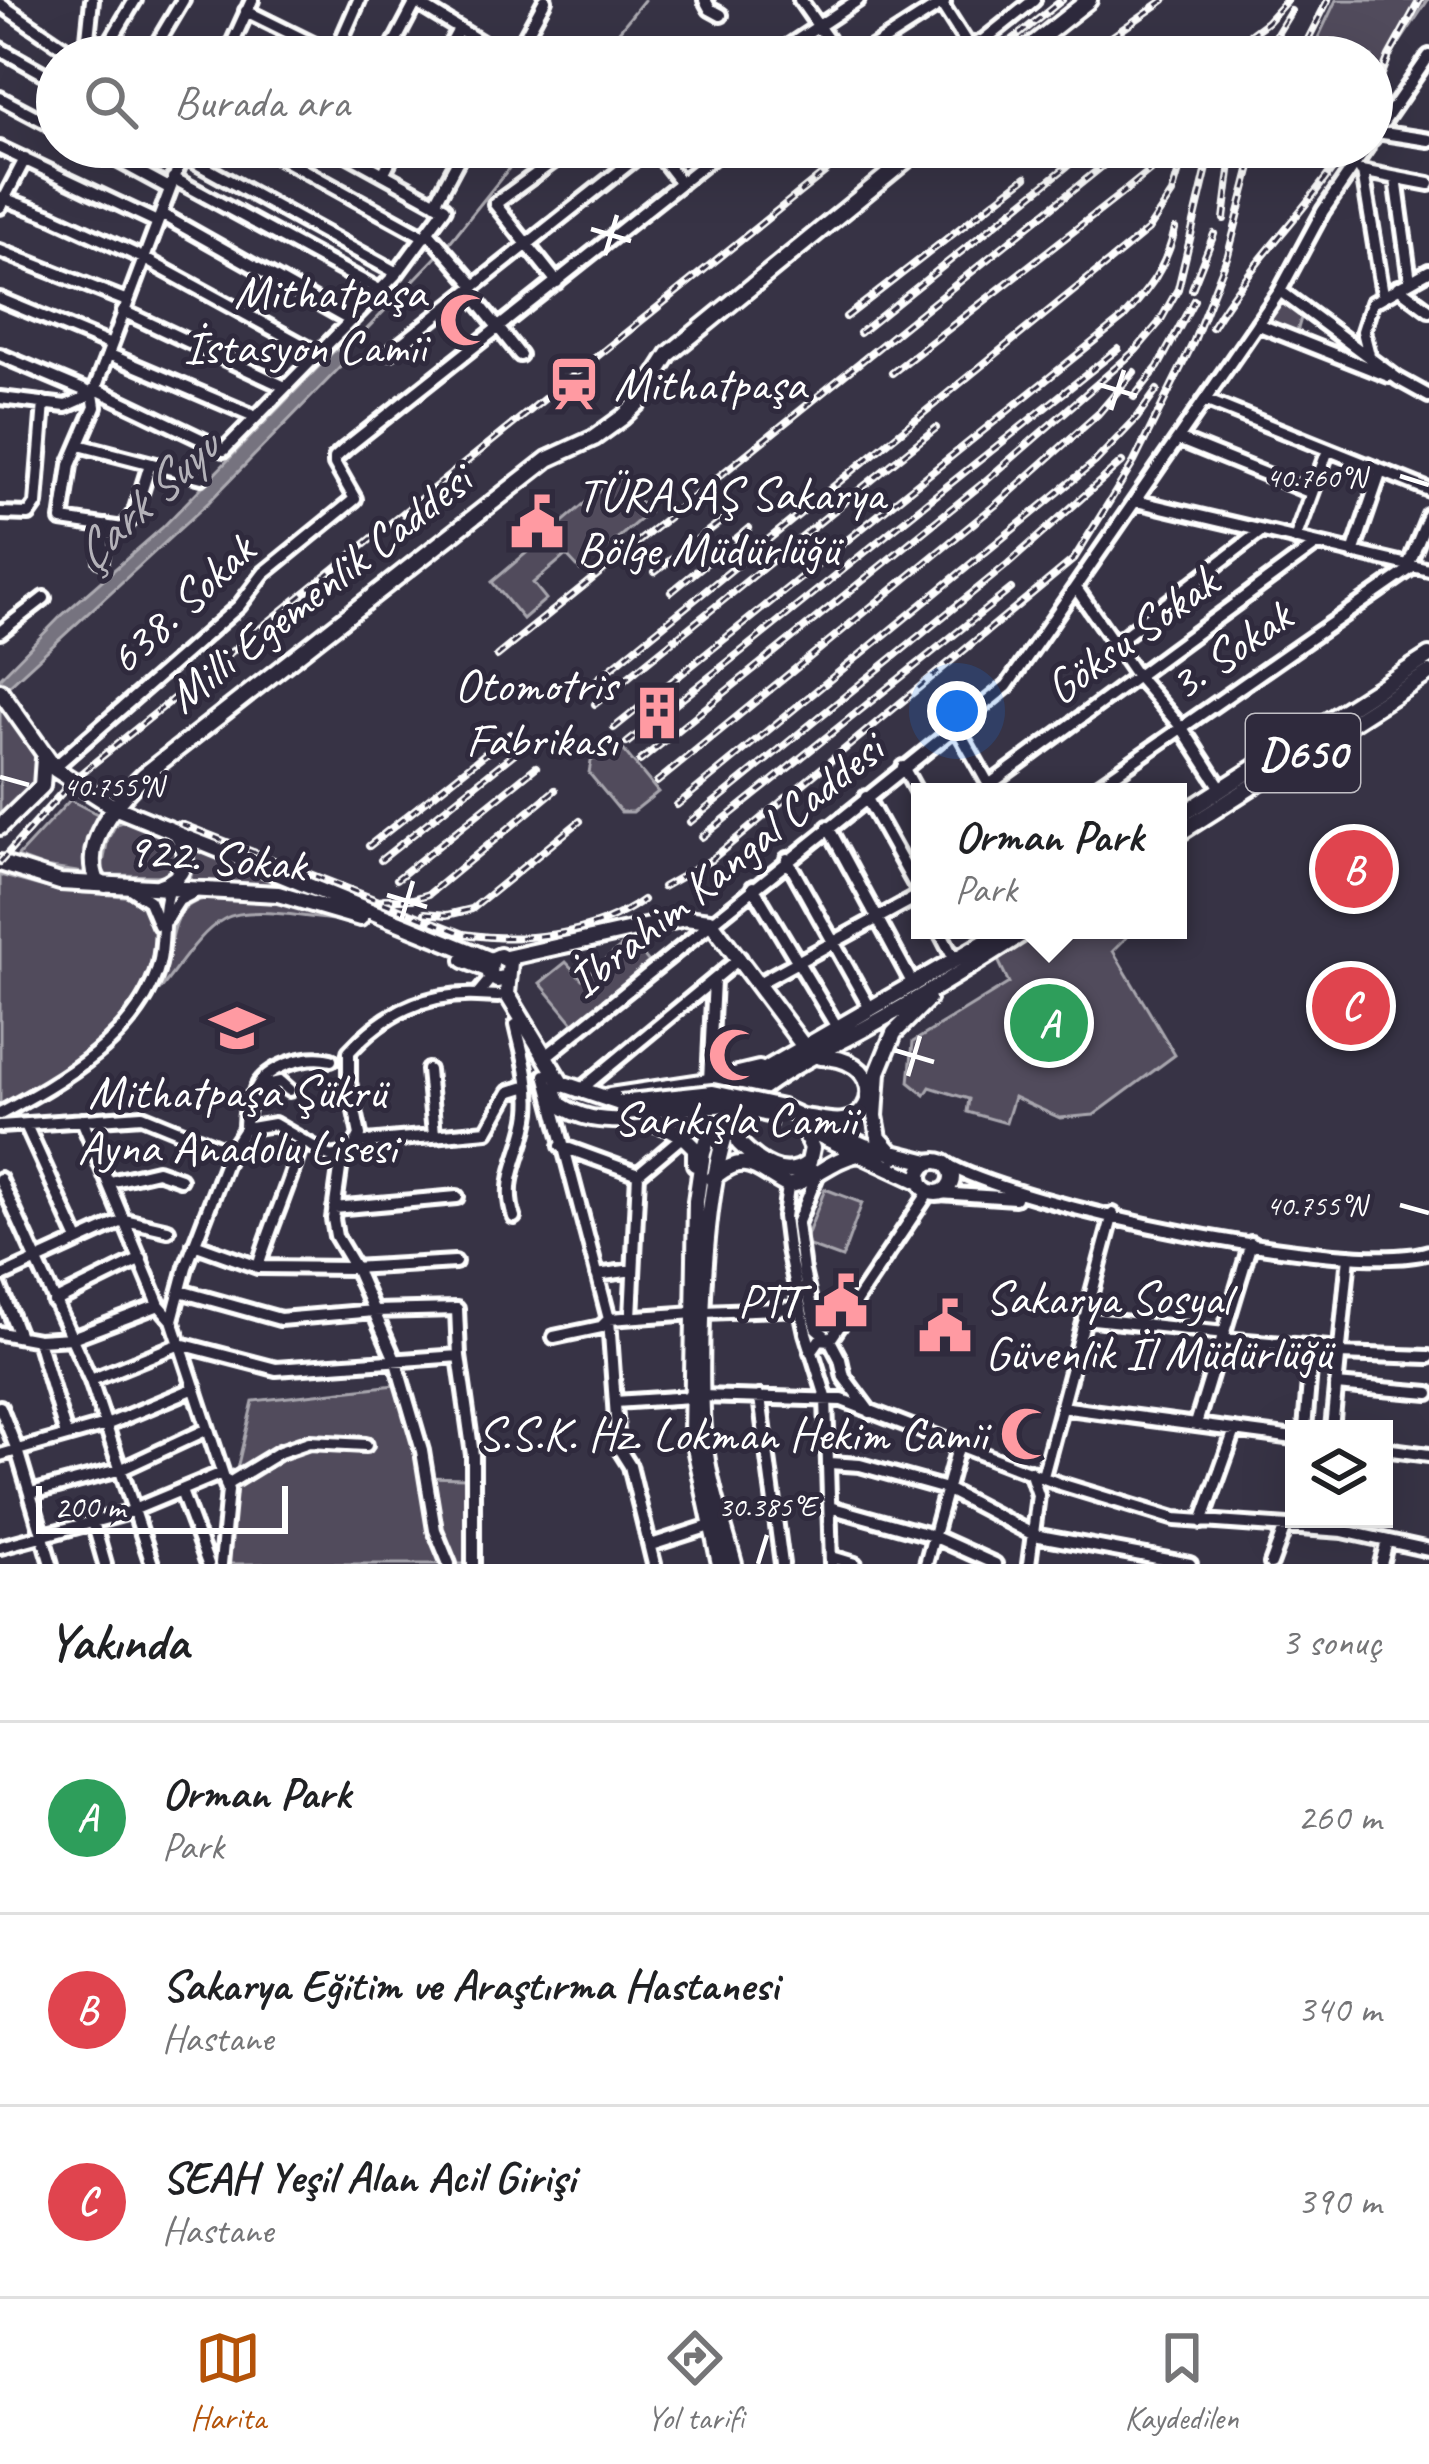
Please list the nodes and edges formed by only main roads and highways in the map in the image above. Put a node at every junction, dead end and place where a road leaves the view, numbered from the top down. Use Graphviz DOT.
graph roads {
  1 [pos="1089,0"];
  2 [pos="1102,0"];
  3 [pos="1044,36"];
  4 [pos="1058,36"];
  5 [pos="883,168"];
  6 [pos="896,168"];
  7 [pos="647,386"];
  8 [pos="1429,656"];
  9 [pos="1429,673"];
  10 [pos="0,676"];
  11 [pos="7,698"];
  12 [pos="51,761"];
  13 [pos="145,775"];
  14 [pos="114,807"];
  15 [pos="1187,811"];
  16 [pos="149,821"];
  17 [pos="0,827"];
  18 [pos="1187,828"];
  19 [pos="174,831"];
  20 [pos="0,863"];
  21 [pos="105,885"];
  22 [pos="166,885"];
  23 [pos="989,939"];
  24 [pos="1014,939"];
  25 [pos="496,970"];
  26 [pos="943,985"];
  27 [pos="810,1052"];
  28 [pos="770,1066"];
  29 [pos="554,1089"];
  30 [pos="587,1094"];
  31 [pos="622,1107"];
  32 [pos="738,1109"];
  33 [pos="802,1122"];
  34 [pos="858,1154"];
  35 [pos="895,1156"];
  36 [pos="937,1163"];
  37 [pos="712,1179"];
  38 [pos="930,1189"];
  39 [pos="696,1201"];
  40 [pos="700,1312"];
  41 [pos="696,1397"];
  42 [pos="720,1564"];
  43 [pos="734,1564"];
  1 -- 3 [label="main road"];
  2 -- 4 [label="main road"];
  5 -- 7 [label="main road, Milli Egemenlik Caddesi"];
  6 -- 7 [label="main road, Milli Egemenlik Caddesi"];
  7 -- 13 [label="main road, Milli Egemenlik Caddesi"];
  8 -- 15 [label="main road"];
  9 -- 18 [label="main road, D650"];
  10 -- 11 [label="main road, 922. Sokak"];
  11 -- 12 [label="main road, 922. Sokak"];
  12 -- 14 [label="main road, 922. Sokak"];
  12 -- 17 [label="main road"];
  13 -- 14 [label="main road, Milli Egemenlik Caddesi"];
  13 -- 16 [label="main road"];
  14 -- 16 [label="main road, 922. Sokak"];
  14 -- 21 [label="main road, Milli Egemenlik Caddesi"];
  16 -- 19 [label="main road, 922. Sokak"];
  19 -- 22 [label="main road"];
  19 -- 25 [label="main road, 922. Sokak"];
  20 -- 21 [label="main road, 922. Sokak"];
  21 -- 22 [label="main road, 922. Sokak"];
  22 -- 25 [label="main road, 922. Sokak"];
  23 -- 27 [label="main road"];
  24 -- 26 [label="main road"];
  25 -- 27 [label="main road"];
  25 -- 29 [label="main road"];
  25 -- 30 [label="main road"];
  26 -- 27 [label="main road"];
  26 -- 35 [label="main road"];
  27 -- 28 [label="main road"];
  27 -- 32 [label="main road"];
  27 -- 33 [label="main road"];
  28 -- 30 [label="main road"];
  28 -- 39 [label="main road"];
  29 -- 31 [label="main road"];
  29 -- 39 [label="main road"];
  30 -- 31 [label="main road"];
  31 -- 33 [label="main road, bridge"];
  32 -- 33 [label="main road"];
  32 -- 37 [label="main road"];
  33 -- 34 [label="main road"];
  33 -- 35 [label="main road"];
  34 -- 37 [label="main road"];
  34 -- 38 [label="main road"];
  35 -- 36 [label="main road"];
  36 -- 38 [label="main road"];
  36 -- 38 [label="main road"];
  37 -- 40 [label="main road"];
  39 -- 40 [label="main road"];
  40 -- 41 [label="main road"];
  41 -- 42 [label="main road"];
  41 -- 43 [label="main road"];
}
